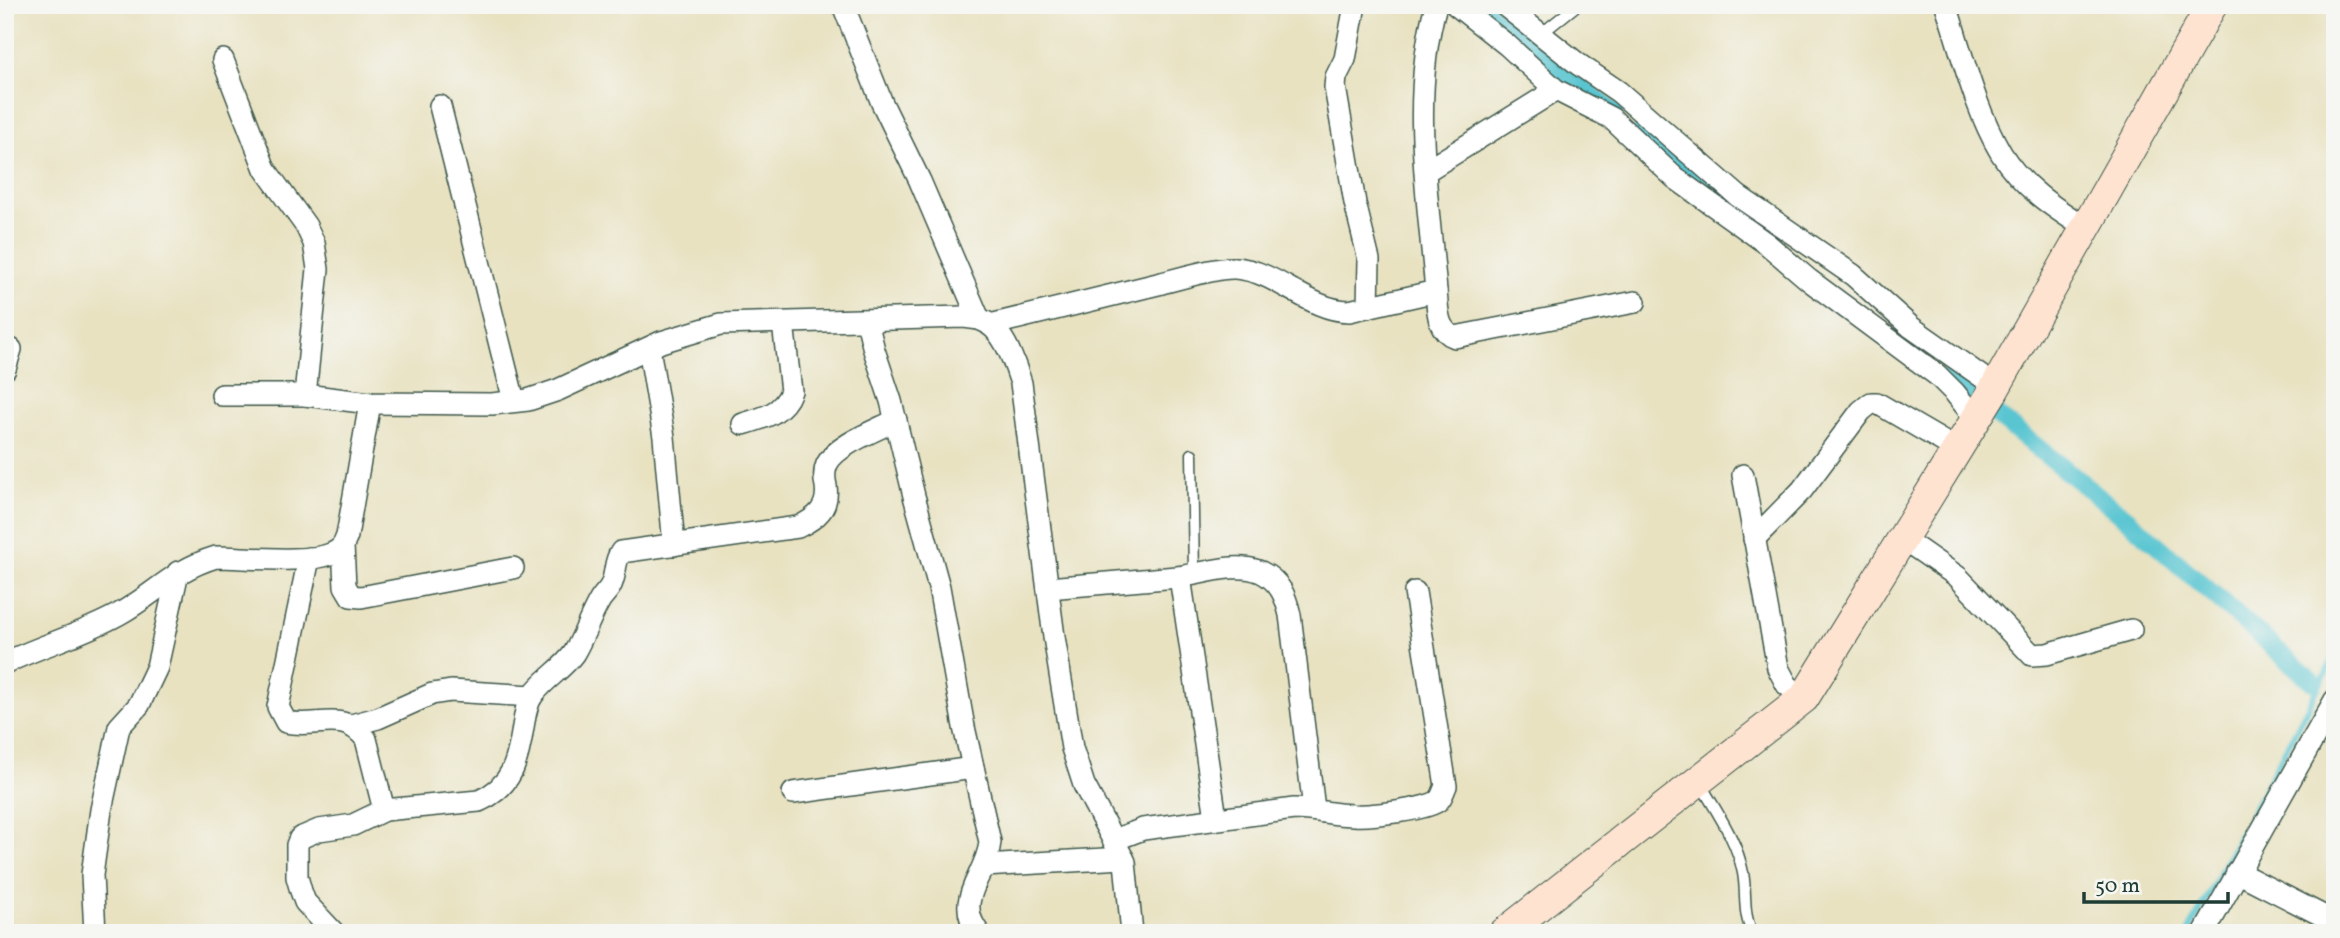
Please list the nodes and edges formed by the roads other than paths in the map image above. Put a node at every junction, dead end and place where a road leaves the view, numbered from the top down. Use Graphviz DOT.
graph roads {
  1 [pos="843,5"];
  2 [pos="1354,5"];
  3 [pos="1436,5"];
  4 [pos="1456,5"];
  5 [pos="1504,5"];
  6 [pos="1577,5"];
  7 [pos="1946,5"];
  8 [pos="2212,5"];
  9 [pos="1541,34"];
  10 [pos="223,60"];
  11 [pos="1556,90"];
  12 [pos="440,106"];
  13 [pos="1426,171"];
  14 [pos="2086,228"];
  15 [pos="1436,291"];
  16 [pos="1635,302"];
  17 [pos="1368,307"];
  18 [pos="867,321"];
  19 [pos="984,322"];
  20 [pos="783,323"];
  21 [pos="649,348"];
  22 [pos="222,395"];
  23 [pos="305,395"];
  24 [pos="514,401"];
  25 [pos="1986,401"];
  26 [pos="370,403"];
  27 [pos="896,420"];
  28 [pos="743,424"];
  29 [pos="1956,449"];
  30 [pos="1192,454"];
  31 [pos="1743,475"];
  32 [pos="1902,538"];
  33 [pos="1754,539"];
  34 [pos="674,545"];
  35 [pos="343,546"];
  36 [pos="309,558"];
  37 [pos="513,568"];
  38 [pos="178,572"];
  39 [pos="1187,575"];
  40 [pos="1048,588"];
  41 [pos="1415,592"];
  42 [pos="2131,630"];
  43 [pos="5,663"];
  44 [pos="532,696"];
  45 [pos="1804,698"];
  46 [pos="2333,708"];
  47 [pos="351,724"];
  48 [pos="974,768"];
  49 [pos="1699,781"];
  50 [pos="793,793"];
  51 [pos="1314,809"];
  52 [pos="384,810"];
  53 [pos="1216,818"];
  54 [pos="1119,849"];
  55 [pos="984,866"];
  56 [pos="2237,872"];
  57 [pos="2335,922"];
  58 [pos="1509,931"];
  59 [pos="95,933"];
  60 [pos="334,933"];
  61 [pos="979,933"];
  62 [pos="1132,933"];
  63 [pos="1754,933"];
  64 [pos="2204,933"];
  1 -- 19 [label="street"];
  2 -- 17 [label="street"];
  3 -- 13 [label="street"];
  4 -- 11 [label="street"];
  5 -- 9 [label="street"];
  6 -- 9 [label="lane"];
  7 -- 14 [label="street"];
  8 -- 14 [label="street"];
  9 -- 25 [label="street"];
  10 -- 23 [label="street"];
  11 -- 13 [label="street"];
  11 -- 25 [label="street"];
  12 -- 24 [label="street"];
  13 -- 15 [label="street"];
  14 -- 25 [label="street"];
  15 -- 16 [label="street"];
  15 -- 17 [label="street"];
  17 -- 19 [label="street"];
  18 -- 19 [label="street"];
  18 -- 20 [label="street"];
  18 -- 27 [label="street"];
  19 -- 40 [label="street"];
  20 -- 21 [label="street"];
  20 -- 28 [label="street"];
  21 -- 24 [label="street"];
  21 -- 34 [label="street"];
  22 -- 23 [label="street"];
  23 -- 26 [label="street"];
  24 -- 26 [label="street"];
  25 -- 29 [label="street"];
  26 -- 35 [label="street"];
  27 -- 34 [label="street"];
  27 -- 48 [label="street"];
  29 -- 32 [label="street"];
  29 -- 33 [label="street"];
  30 -- 39 [label="lane"];
  31 -- 33 [label="street"];
  32 -- 42 [label="street"];
  32 -- 45 [label="street"];
  33 -- 45 [label="street"];
  34 -- 44 [label="street"];
  35 -- 36 [label="street"];
  35 -- 37 [label="street"];
  36 -- 38 [label="street"];
  36 -- 47 [label="street"];
  38 -- 43 [label="street"];
  38 -- 59 [label="street"];
  39 -- 40 [label="street"];
  39 -- 51 [label="street"];
  39 -- 53 [label="street"];
  40 -- 54 [label="street"];
  41 -- 51 [label="street"];
  44 -- 47 [label="street"];
  44 -- 52 [label="street"];
  45 -- 49 [label="street"];
  46 -- 56 [label="street"];
  47 -- 52 [label="street"];
  48 -- 50 [label="street"];
  48 -- 55 [label="street"];
  49 -- 58 [label="street"];
  49 -- 63 [label="lane"];
  51 -- 53 [label="street"];
  52 -- 60 [label="street"];
  53 -- 54 [label="street"];
  54 -- 55 [label="street"];
  54 -- 62 [label="street"];
  55 -- 61 [label="street"];
  56 -- 57 [label="street"];
  56 -- 64 [label="street"];
}
